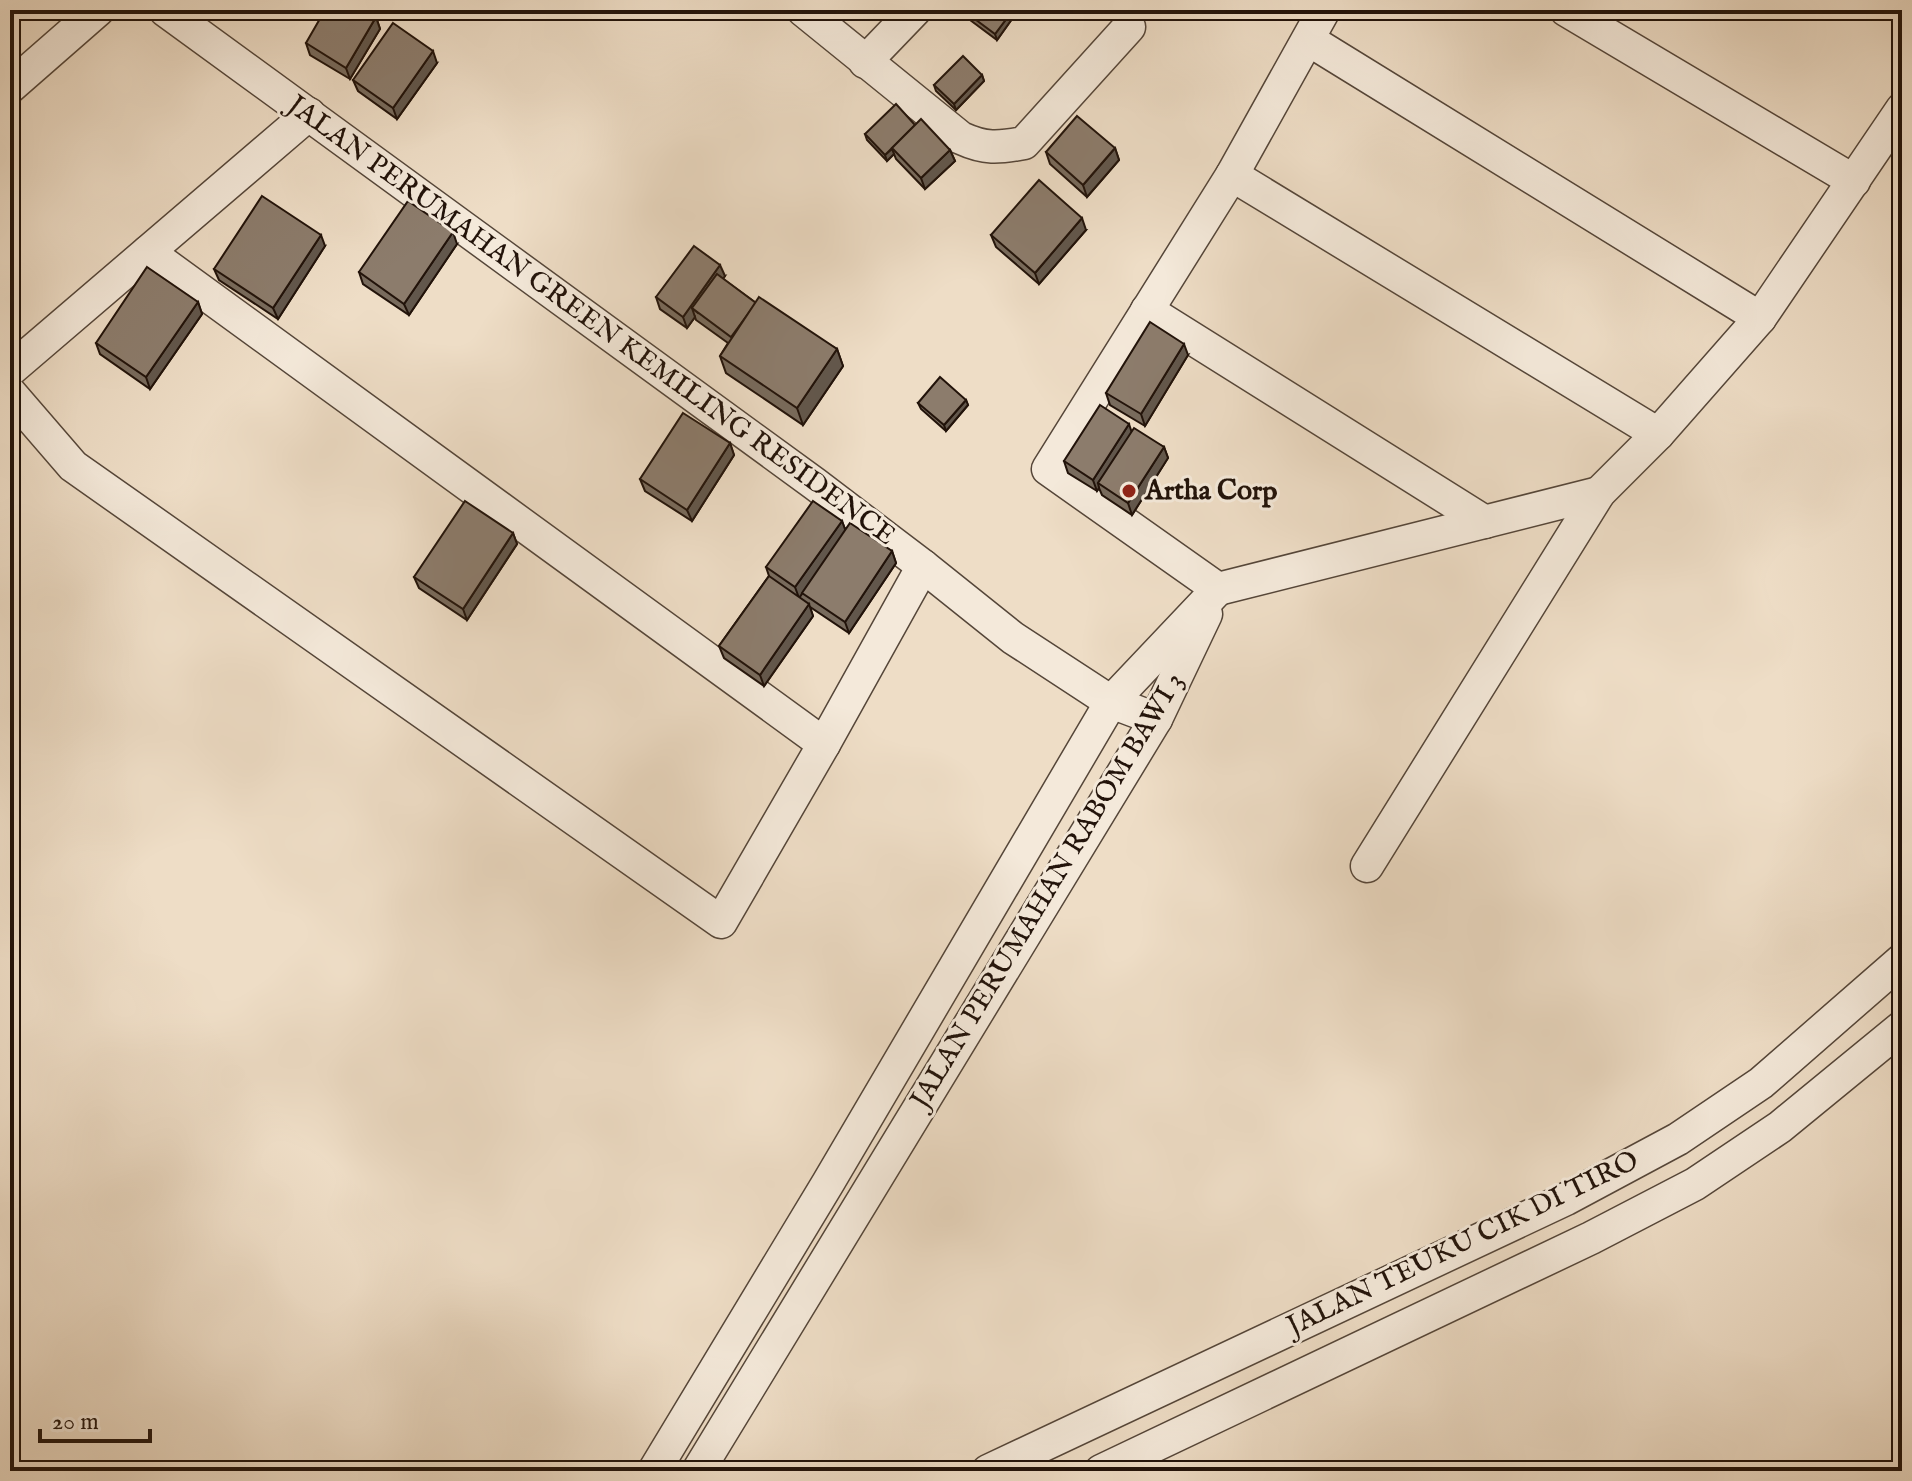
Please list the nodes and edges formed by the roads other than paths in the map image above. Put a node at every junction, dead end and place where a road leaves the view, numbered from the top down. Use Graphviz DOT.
graph roads {
  1 [pos="98,10"];
  2 [pos="165,10"];
  3 [pos="803,10"];
  4 [pos="915,10"];
  5 [pos="1324,10"];
  6 [pos="1566,10"];
  7 [pos="1129,27"];
  8 [pos="1309,40"];
  9 [pos="865,62"];
  10 [pos="10,87"];
  11 [pos="1902,109"];
  12 [pos="309,114"];
  13 [pos="1232,175"];
  14 [pos="1854,181"];
  15 [pos="148,252"];
  16 [pos="1147,310"];
  17 [pos="1760,318"];
  18 [pos="10,370"];
  19 [pos="10,393"];
  20 [pos="1658,434"];
  21 [pos="1599,493"];
  22 [pos="1485,522"];
  23 [pos="923,566"];
  24 [pos="1218,589"];
  25 [pos="1111,702"];
  26 [pos="1156,719"];
  27 [pos="824,744"];
  28 [pos="1367,866"];
  29 [pos="1902,960"];
  30 [pos="1902,1027"];
  31 [pos="1070,1432"];
  32 [pos="654,1471"];
  33 [pos="698,1471"];
  34 [pos="988,1471"];
  35 [pos="1100,1471"];
  1 -- 10 [label="street"];
  2 -- 12 [label="street, JALAN PERUMAHAN GREEN KEMILING RESIDENCE"];
  3 -- 9 [label="street"];
  4 -- 9 [label="street"];
  5 -- 8 [label="street"];
  6 -- 14 [label="street"];
  7 -- 9 [label="street"];
  8 -- 13 [label="street"];
  8 -- 17 [label="street"];
  11 -- 14 [label="street"];
  12 -- 15 [label="street"];
  12 -- 23 [label="street, JALAN PERUMAHAN GREEN KEMILING RESIDENCE"];
  13 -- 16 [label="street"];
  13 -- 20 [label="street"];
  14 -- 17 [label="street"];
  15 -- 18 [label="street"];
  15 -- 27 [label="street"];
  16 -- 22 [label="street"];
  16 -- 24 [label="street"];
  17 -- 20 [label="street"];
  19 -- 27 [label="street"];
  20 -- 21 [label="street"];
  21 -- 22 [label="street"];
  21 -- 28 [label="street"];
  22 -- 24 [label="street"];
  23 -- 25 [label="street, JALAN PERUMAHAN GREEN KEMILING RESIDENCE"];
  23 -- 27 [label="street"];
  24 -- 25 [label="street, JALAN PERUMAHAN RABOM BAWI 3"];
  24 -- 26 [label="street, JALAN PERUMAHAN RABOM BAWI 3"];
  25 -- 26 [label="street, JALAN PERUMAHAN GREEN KEMILING RESIDENCE"];
  25 -- 32 [label="street, JALAN PERUMAHAN RABOM BAWI 3"];
  26 -- 33 [label="street, JALAN PERUMAHAN RABOM BAWI 3"];
  29 -- 31 [label="street, JALAN TEUKU CIK DI TIRO"];
  30 -- 35 [label="street, JALAN TEUKU CIK DI TIRO"];
  31 -- 34 [label="street, JALAN TEUKU CIK DI TIRO"];
  31 -- 35 [label="street"];
}
